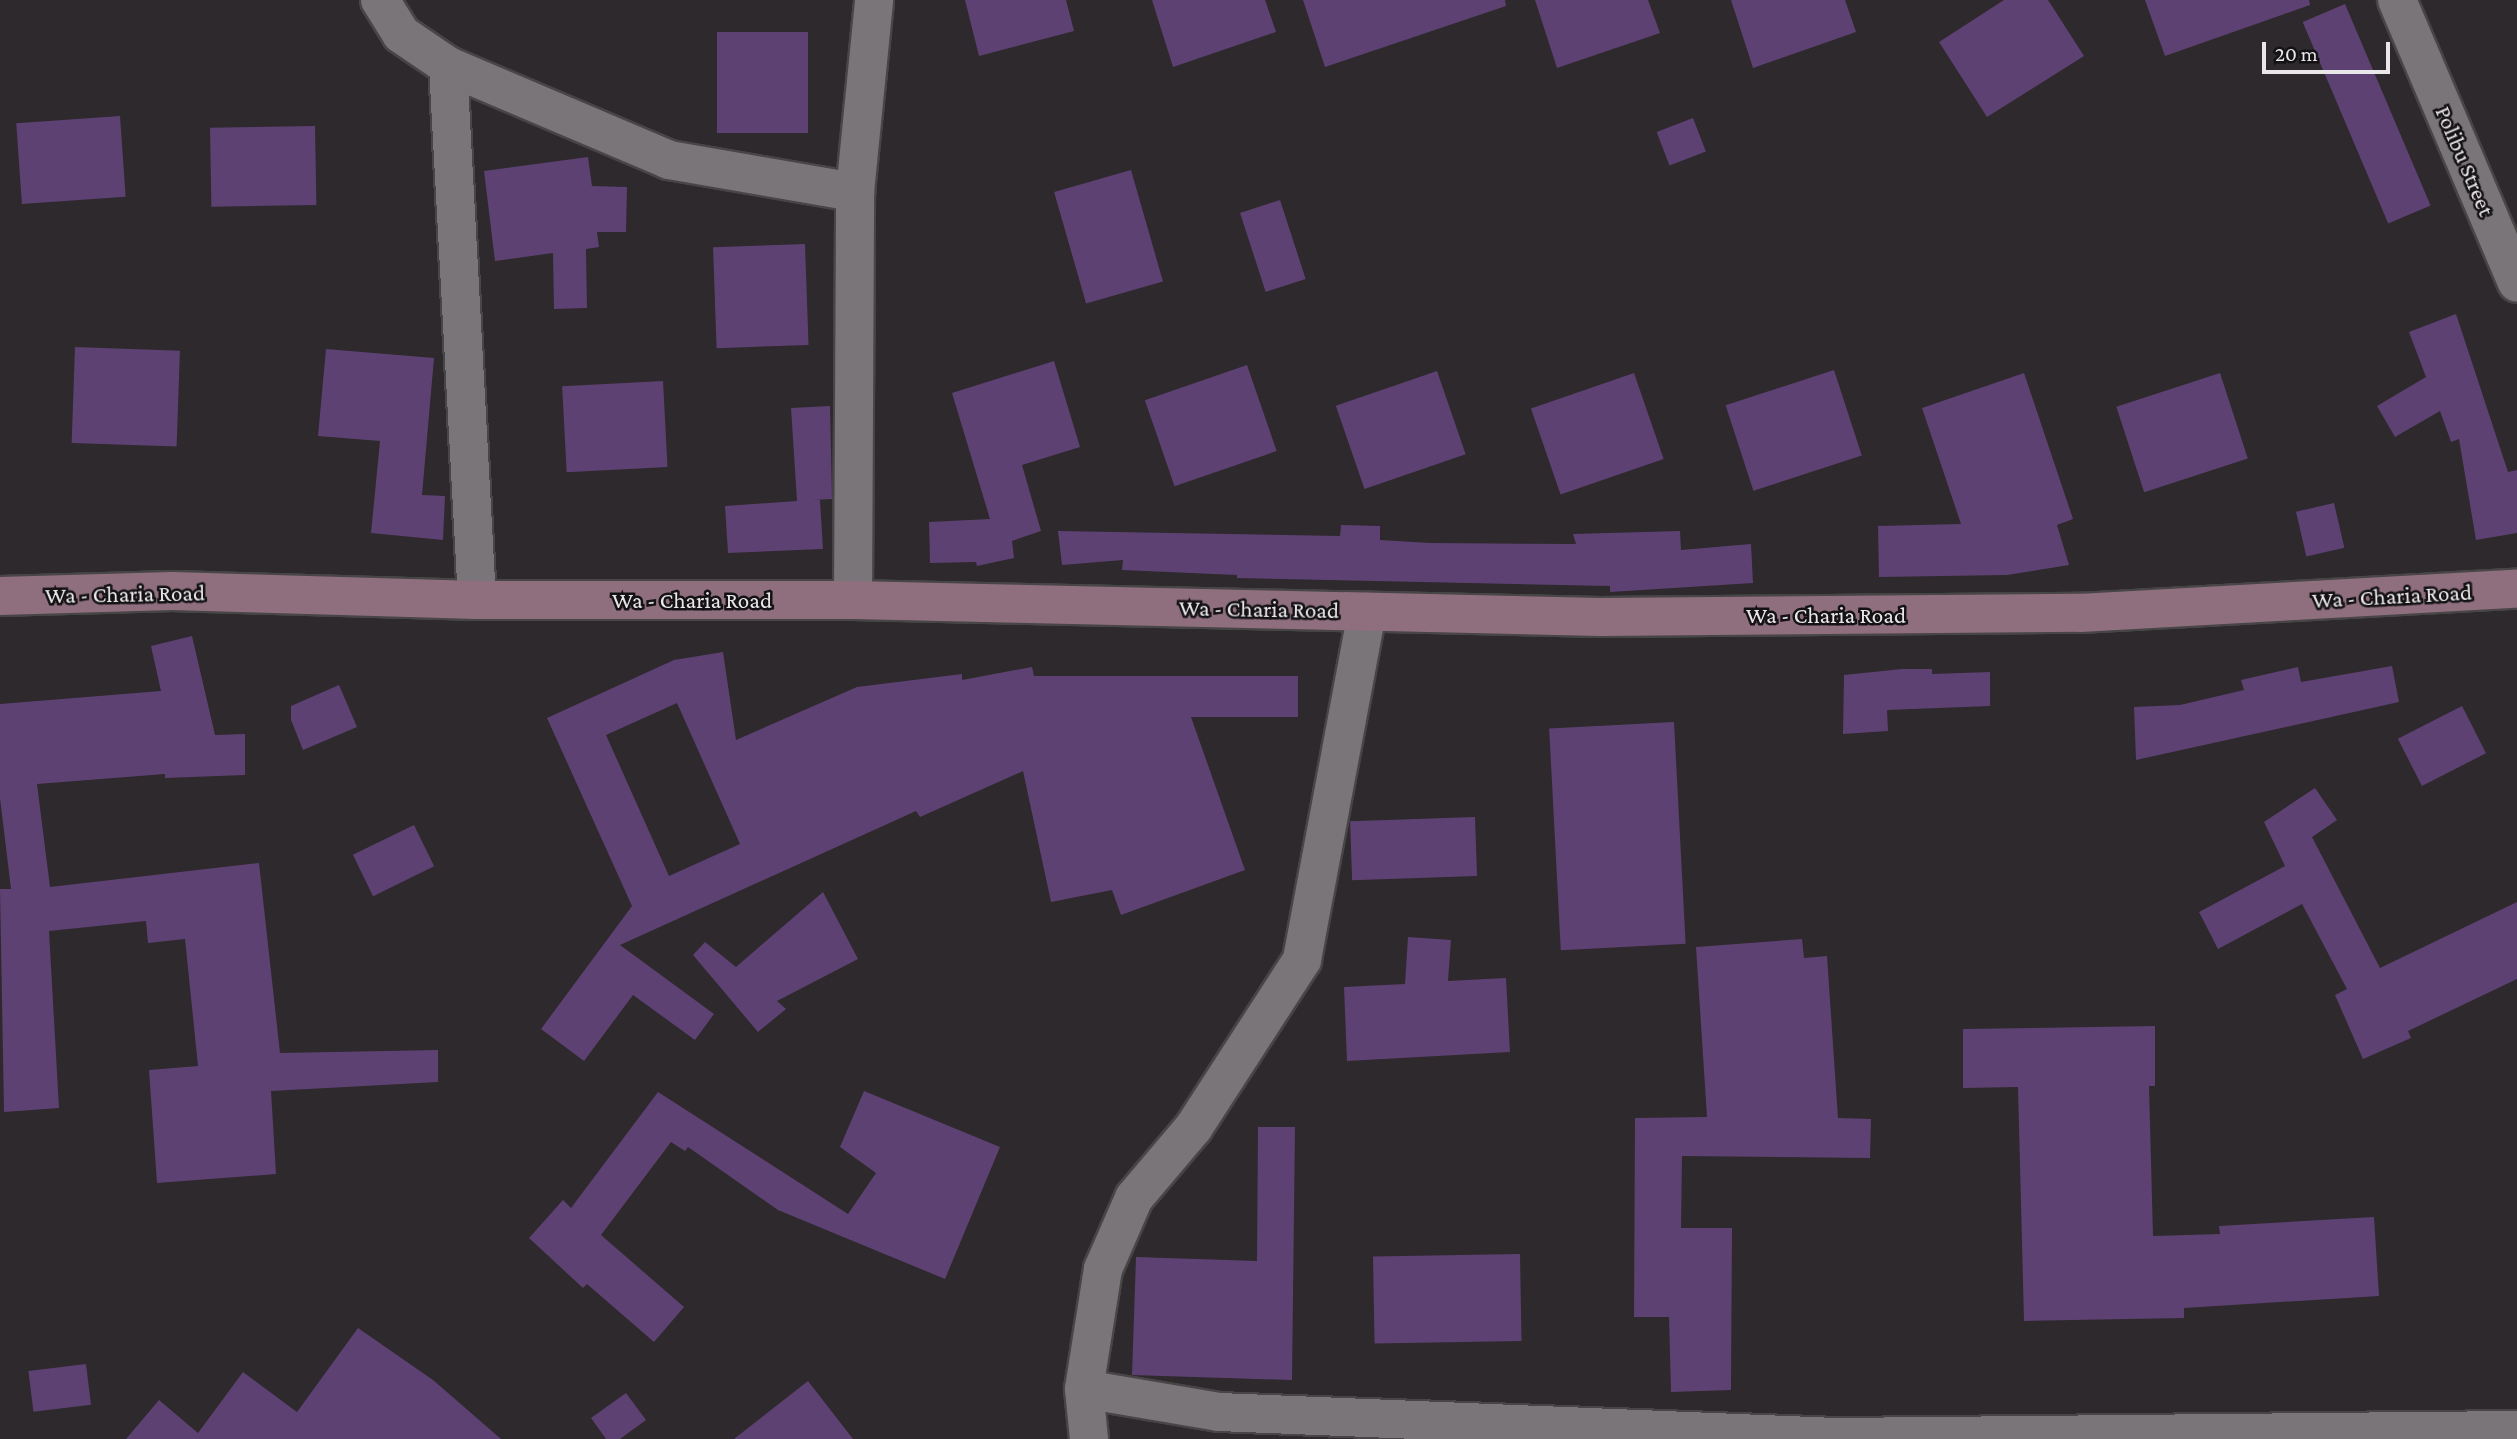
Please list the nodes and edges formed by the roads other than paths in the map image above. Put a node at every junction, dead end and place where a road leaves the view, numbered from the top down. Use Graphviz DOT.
graph roads {
  1 [pos="380,0"];
  2 [pos="874,0"];
  3 [pos="2396,0"];
  4 [pos="448,66"];
  5 [pos="855,192"];
  6 [pos="2517,283"];
  7 [pos="2517,589"];
  8 [pos="0,596"];
  9 [pos="477,600"];
  10 [pos="853,600"];
  11 [pos="1367,611"];
  12 [pos="1084,1389"];
  13 [pos="2517,1430"];
  14 [pos="1711,1436"];
  15 [pos="2292,1436"];
  16 [pos="1089,1439"];
  1 -- 4 [label="street"];
  2 -- 5 [label="street"];
  3 -- 6 [label="street, Polibu Street"];
  4 -- 5 [label="street"];
  4 -- 9 [label="street"];
  5 -- 10 [label="street"];
  7 -- 11 [label="street, Wa - Charia Road"];
  8 -- 9 [label="street, Wa - Charia Road"];
  9 -- 10 [label="street, Wa - Charia Road"];
  10 -- 11 [label="street, Wa - Charia Road"];
  11 -- 12 [label="street"];
  12 -- 14 [label="street"];
  12 -- 16 [label="street"];
  13 -- 15 [label="street"];
  14 -- 15 [label="street"];
}
